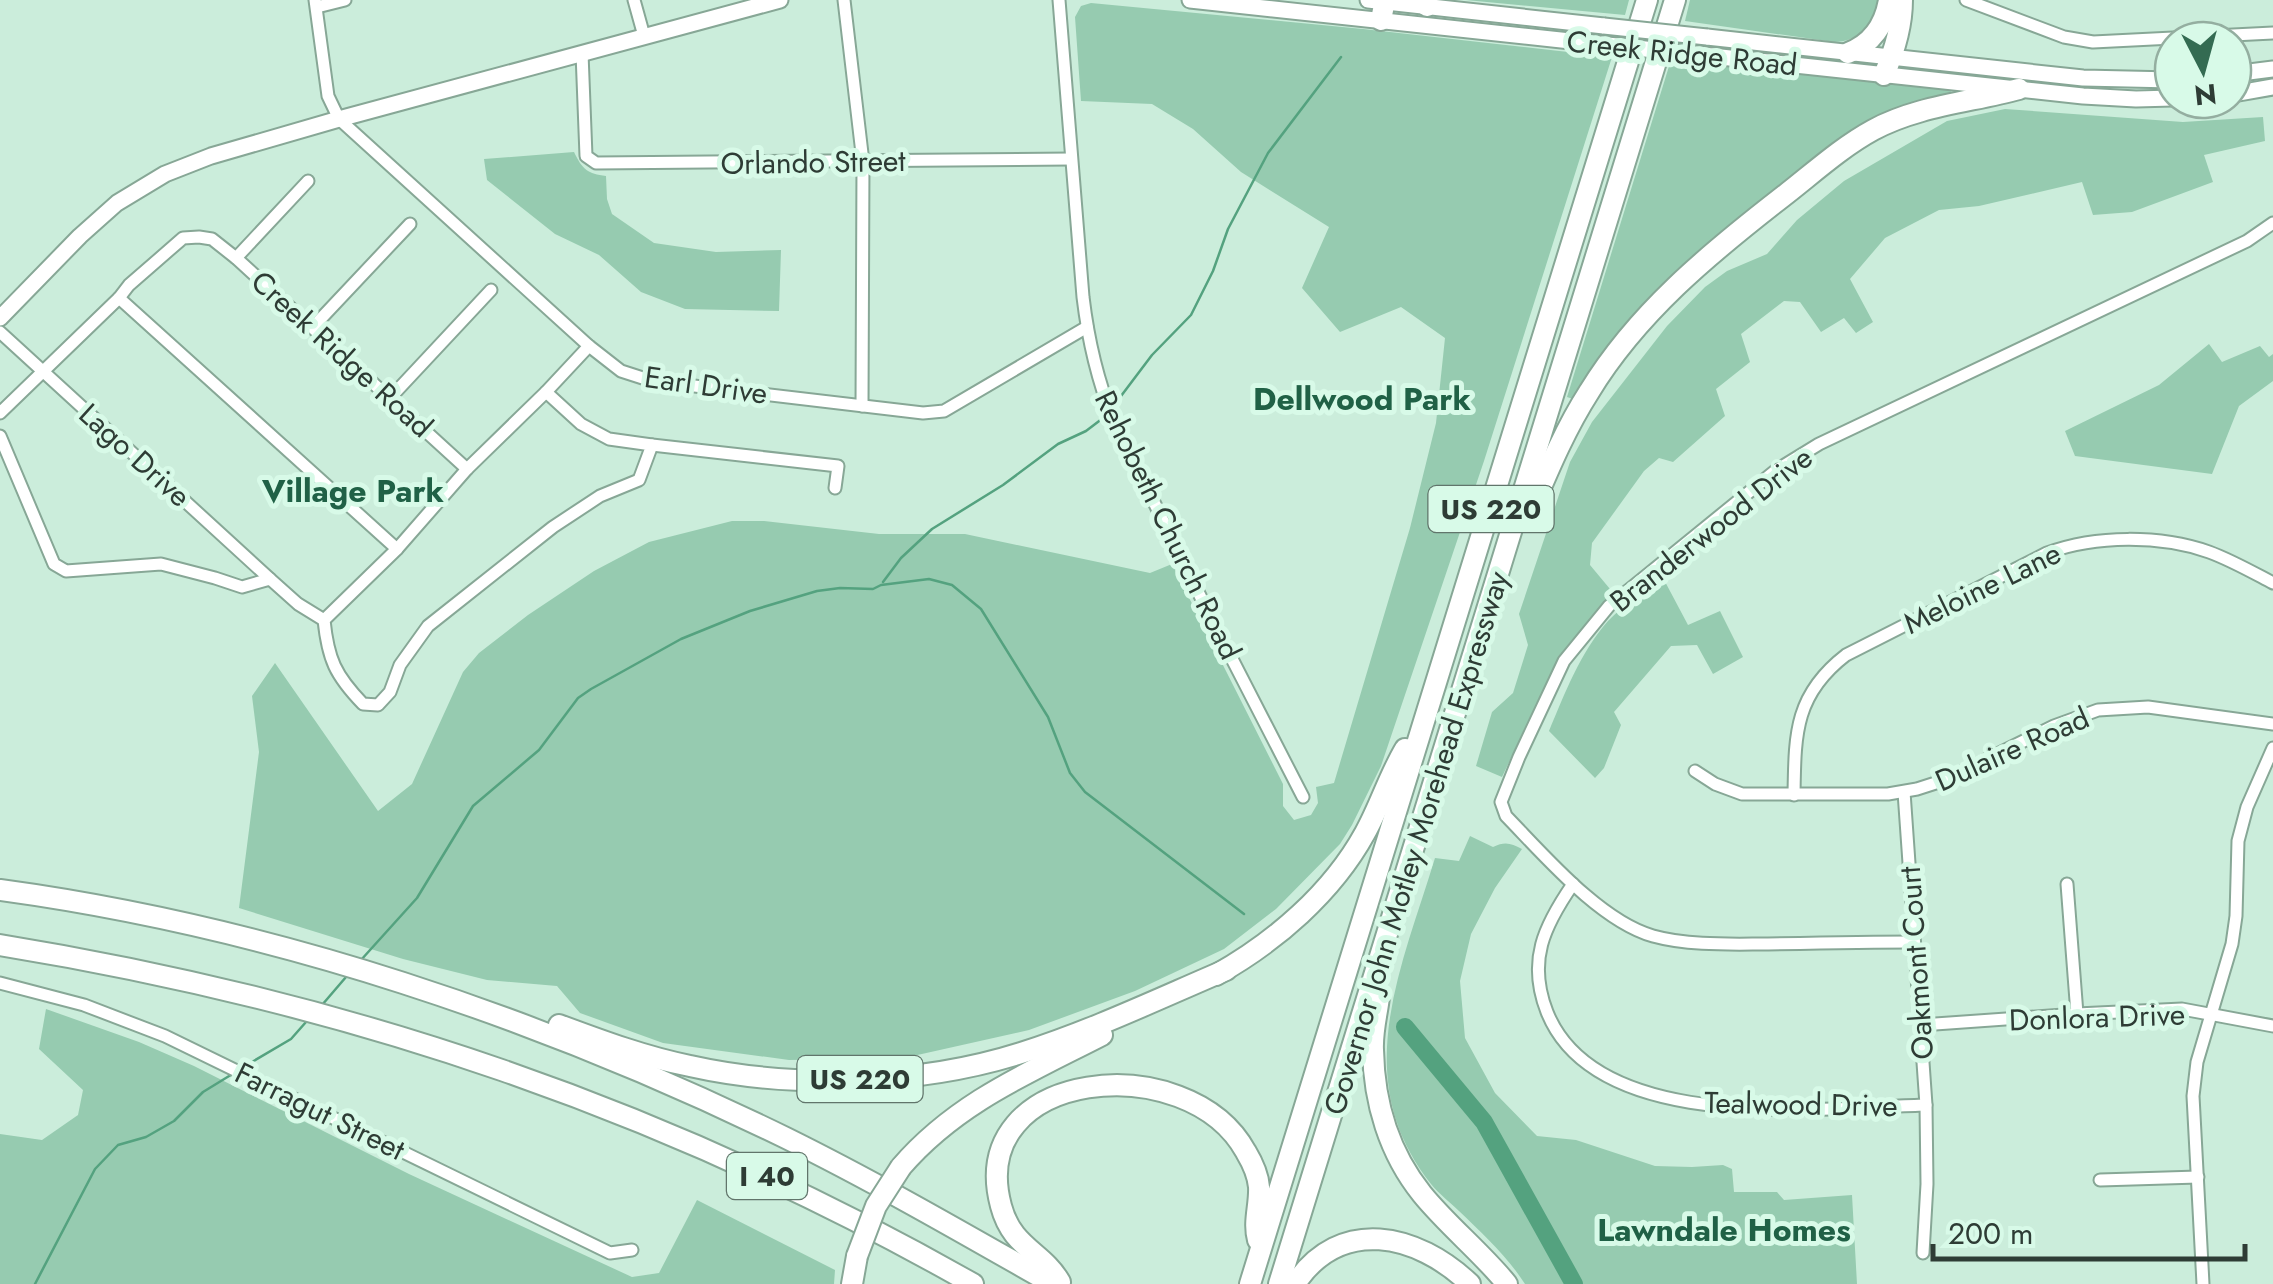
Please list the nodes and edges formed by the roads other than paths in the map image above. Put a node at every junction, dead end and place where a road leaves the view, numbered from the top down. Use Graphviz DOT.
graph roads {
  1 [pos="345,0"];
  2 [pos="634,0"];
  3 [pos="780,0"];
  4 [pos="844,0"];
  5 [pos="1059,0"];
  6 [pos="1190,0"];
  7 [pos="1647,0"];
  8 [pos="1675,0"];
  9 [pos="1889,0"];
  10 [pos="1902,0"];
  11 [pos="1966,0"];
  12 [pos="316,3"];
  13 [pos="1424,3"];
  14 [pos="1377,6"];
  15 [pos="2273,33"];
  16 [pos="644,36"];
  17 [pos="1848,52"];
  18 [pos="582,53"];
  19 [pos="1888,66"];
  20 [pos="2153,80"];
  21 [pos="2019,90"];
  22 [pos="2153,98"];
  23 [pos="339,120"];
  24 [pos="1072,159"];
  25 [pos="863,162"];
  26 [pos="308,182"];
  27 [pos="2273,223"];
  28 [pos="410,224"];
  29 [pos="236,258"];
  30 [pos="491,290"];
  31 [pos="119,298"];
  32 [pos="0,318"];
  33 [pos="313,327"];
  34 [pos="1087,327"];
  35 [pos="0,332"];
  36 [pos="589,346"];
  37 [pos="44,372"];
  38 [pos="546,392"];
  39 [pos="392,398"];
  40 [pos="862,406"];
  41 [pos="0,413"];
  42 [pos="0,436"];
  43 [pos="652,445"];
  44 [pos="468,469"];
  45 [pos="835,488"];
  46 [pos="1513,530"];
  47 [pos="397,548"];
  48 [pos="270,579"];
  49 [pos="2273,582"];
  50 [pos="324,620"];
  51 [pos="2273,724"];
  52 [pos="1420,735"];
  53 [pos="2273,748"];
  54 [pos="1696,771"];
  55 [pos="1904,792"];
  56 [pos="1794,795"];
  57 [pos="1303,796"];
  58 [pos="1573,884"];
  59 [pos="2067,884"];
  60 [pos="0,890"];
  61 [pos="1914,942"];
  62 [pos="0,946"];
  63 [pos="1226,970"];
  64 [pos="1375,975"];
  65 [pos="0,983"];
  66 [pos="485,1012"];
  67 [pos="2077,1014"];
  68 [pos="2211,1016"];
  69 [pos="1921,1025"];
  70 [pos="2273,1026"];
  71 [pos="1926,1105"];
  72 [pos="2198,1177"];
  73 [pos="2100,1180"];
  74 [pos="632,1250"];
  75 [pos="1260,1250"];
  76 [pos="1922,1253"];
  77 [pos="929,1259"];
  78 [pos="852,1284"];
  79 [pos="944,1284"];
  80 [pos="973,1284"];
  81 [pos="1053,1284"];
  82 [pos="1061,1284"];
  83 [pos="1250,1284"];
  84 [pos="1279,1284"];
  85 [pos="1294,1284"];
  86 [pos="1470,1284"];
  87 [pos="1507,1284"];
  88 [pos="2203,1284"];
  1 -- 12 [label="street"];
  2 -- 16 [label="street"];
  3 -- 16 [label="main road"];
  4 -- 25 [label="street"];
  5 -- 24 [label="street, Rehobeth Church Road"];
  6 -- 14 [label="main road, Creek Ridge Road"];
  7 -- 52 [label="highway, Governor John Motley Morehead Expressway / US 220"];
  8 -- 46 [label="highway, Governor John Motley Morehead Expressway / US 220"];
  9 -- 17 [label="highway"];
  10 -- 19 [label="highway"];
  11 -- 15 [label="street"];
  12 -- 23 [label="street"];
  13 -- 14 [label="main road, Creek Ridge Road"];
  13 -- 17 [label="main road, Creek Ridge Road, bridge"];
  14 -- 19 [label="main road, Creek Ridge Road, bridge"];
  16 -- 18 [label="main road"];
  17 -- 19 [label="main road, Creek Ridge Road"];
  18 -- 23 [label="main road"];
  18 -- 25 [label="street, Orlando Street"];
  19 -- 20 [label="main road, Creek Ridge Road"];
  19 -- 21 [label="main road, Creek Ridge Road"];
  21 -- 22 [label="main road, Creek Ridge Road"];
  21 -- 46 [label="highway"];
  23 -- 32 [label="main road"];
  23 -- 36 [label="street, Earl Drive"];
  24 -- 25 [label="street, Orlando Street"];
  24 -- 34 [label="street, Rehobeth Church Road"];
  25 -- 40 [label="street"];
  26 -- 29 [label="street"];
  27 -- 58 [label="street, Branderwood Drive"];
  28 -- 33 [label="street"];
  29 -- 31 [label="street, Creek Ridge Road"];
  29 -- 33 [label="street, Creek Ridge Road"];
  30 -- 39 [label="street"];
  31 -- 37 [label="street, Creek Ridge Road"];
  31 -- 47 [label="street"];
  33 -- 39 [label="street, Creek Ridge Road"];
  34 -- 40 [label="street, Earl Drive"];
  34 -- 57 [label="street, Rehobeth Church Road"];
  35 -- 37 [label="street, Lago Drive"];
  36 -- 38 [label="street"];
  36 -- 40 [label="street, Earl Drive"];
  37 -- 41 [label="street, Creek Ridge Road"];
  37 -- 48 [label="street, Lago Drive"];
  38 -- 43 [label="street"];
  38 -- 44 [label="street"];
  39 -- 44 [label="street, Creek Ridge Road"];
  42 -- 48 [label="street"];
  43 -- 45 [label="street"];
  43 -- 50 [label="street"];
  44 -- 47 [label="street"];
  46 -- 64 [label="highway, Governor John Motley Morehead Expressway / US 220"];
  47 -- 50 [label="street"];
  48 -- 50 [label="street, Lago Drive"];
  49 -- 56 [label="street, Meloine Lane"];
  51 -- 55 [label="street, Dulaire Road"];
  52 -- 63 [label="highway, US 220"];
  52 -- 75 [label="highway, Governor John Motley Morehead Expressway"];
  53 -- 68 [label="street"];
  54 -- 56 [label="street, Dulaire Road"];
  55 -- 56 [label="street, Dulaire Road"];
  55 -- 61 [label="street, Oakmont Court"];
  58 -- 61 [label="street, Branderwood Drive"];
  58 -- 71 [label="street, Tealwood Drive"];
  59 -- 67 [label="street"];
  60 -- 66 [label="highway, I 40"];
  61 -- 69 [label="street, Oakmont Court"];
  62 -- 77 [label="highway, I 40"];
  63 -- 66 [label="highway, US 220"];
  63 -- 78 [label="highway, bridge"];
  64 -- 84 [label="highway, Governor John Motley Morehead Expressway / US 220"];
  64 -- 87 [label="highway"];
  65 -- 74 [label="street, Farragut Street"];
  66 -- 81 [label="highway, I 40"];
  67 -- 68 [label="street, Donlora Drive"];
  67 -- 69 [label="street, Donlora Drive"];
  68 -- 70 [label="street, Donlora Drive"];
  68 -- 72 [label="street"];
  69 -- 71 [label="street, Oakmont Court"];
  71 -- 76 [label="street, Oakmont Court"];
  72 -- 73 [label="street"];
  72 -- 88 [label="street"];
  75 -- 82 [label="highway"];
  75 -- 83 [label="highway, Governor John Motley Morehead Expressway"];
  77 -- 79 [label="highway"];
  77 -- 80 [label="highway, I 40"];
  85 -- 86 [label="highway"];
}
